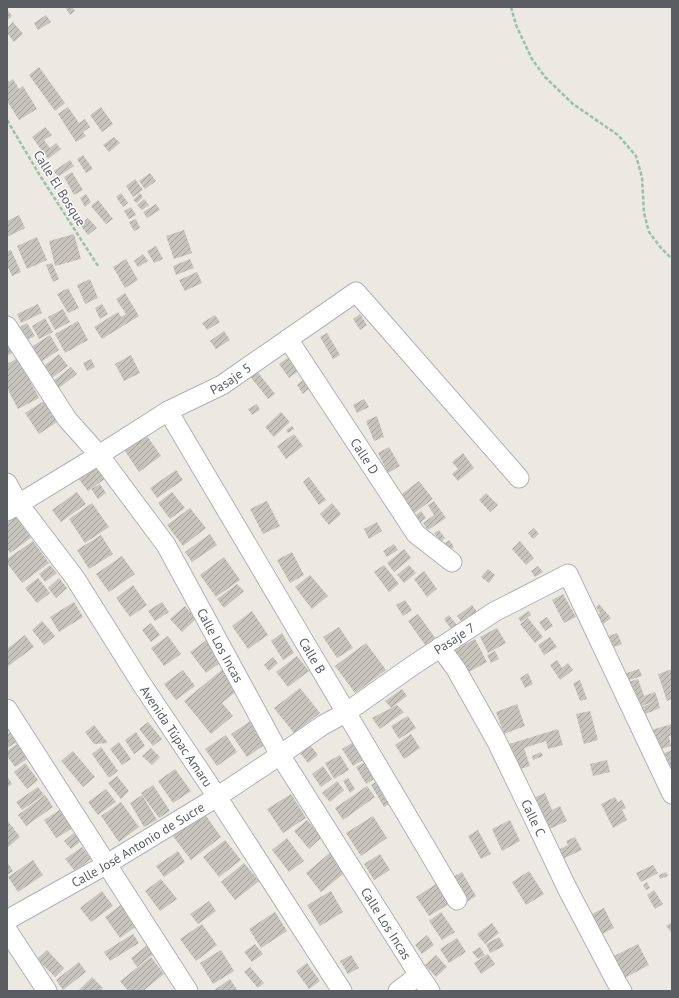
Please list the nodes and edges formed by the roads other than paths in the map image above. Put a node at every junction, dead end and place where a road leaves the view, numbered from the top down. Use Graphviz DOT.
graph roads {
  1 [pos="7,326"];
  2 [pos="288,339"];
  3 [pos="168,411"];
  4 [pos="99,455"];
  5 [pos="519,478"];
  6 [pos="7,483"];
  7 [pos="13,507"];
  8 [pos="452,562"];
  9 [pos="440,647"];
  10 [pos="7,709"];
  11 [pos="347,712"];
  12 [pos="280,755"];
  13 [pos="672,794"];
  14 [pos="217,797"];
  15 [pos="107,864"];
  16 [pos="457,900"];
  17 [pos="7,920"];
  18 [pos="7,930"];
  19 [pos="419,975"];
  20 [pos="47,991"];
  21 [pos="188,991"];
  22 [pos="342,991"];
  23 [pos="398,991"];
  24 [pos="430,991"];
  25 [pos="622,991"];
  1 -- 4 [label="street, Calle Los Incas"];
  2 -- 3 [label="street, Pasaje 5"];
  2 -- 5 [label="street, Pasaje 5"];
  2 -- 8 [label="street, Calle D"];
  3 -- 4 [label="street, Pasaje 5"];
  3 -- 11 [label="street, Calle B"];
  4 -- 7 [label="street, Pasaje 5"];
  4 -- 12 [label="street, Calle Los Incas"];
  6 -- 7 [label="street, Avenida Túpac Amaru"];
  7 -- 14 [label="street, Avenida Túpac Amaru"];
  9 -- 11 [label="street, Pasaje 7"];
  9 -- 13 [label="street, Pasaje 7"];
  9 -- 25 [label="street, Calle C"];
  10 -- 15 [label="street"];
  11 -- 12 [label="street, Calle José Antonio de Sucre"];
  11 -- 16 [label="street, Calle B"];
  12 -- 14 [label="street, Calle José Antonio de Sucre"];
  12 -- 19 [label="street, Calle Los Incas"];
  14 -- 15 [label="street, Calle José Antonio de Sucre"];
  14 -- 22 [label="street, Avenida Túpac Amaru"];
  15 -- 17 [label="street, Calle José Antonio de Sucre"];
  15 -- 21 [label="street"];
  18 -- 20 [label="street"];
  19 -- 23 [label="street"];
  19 -- 24 [label="street, Calle Los Incas"];
}
